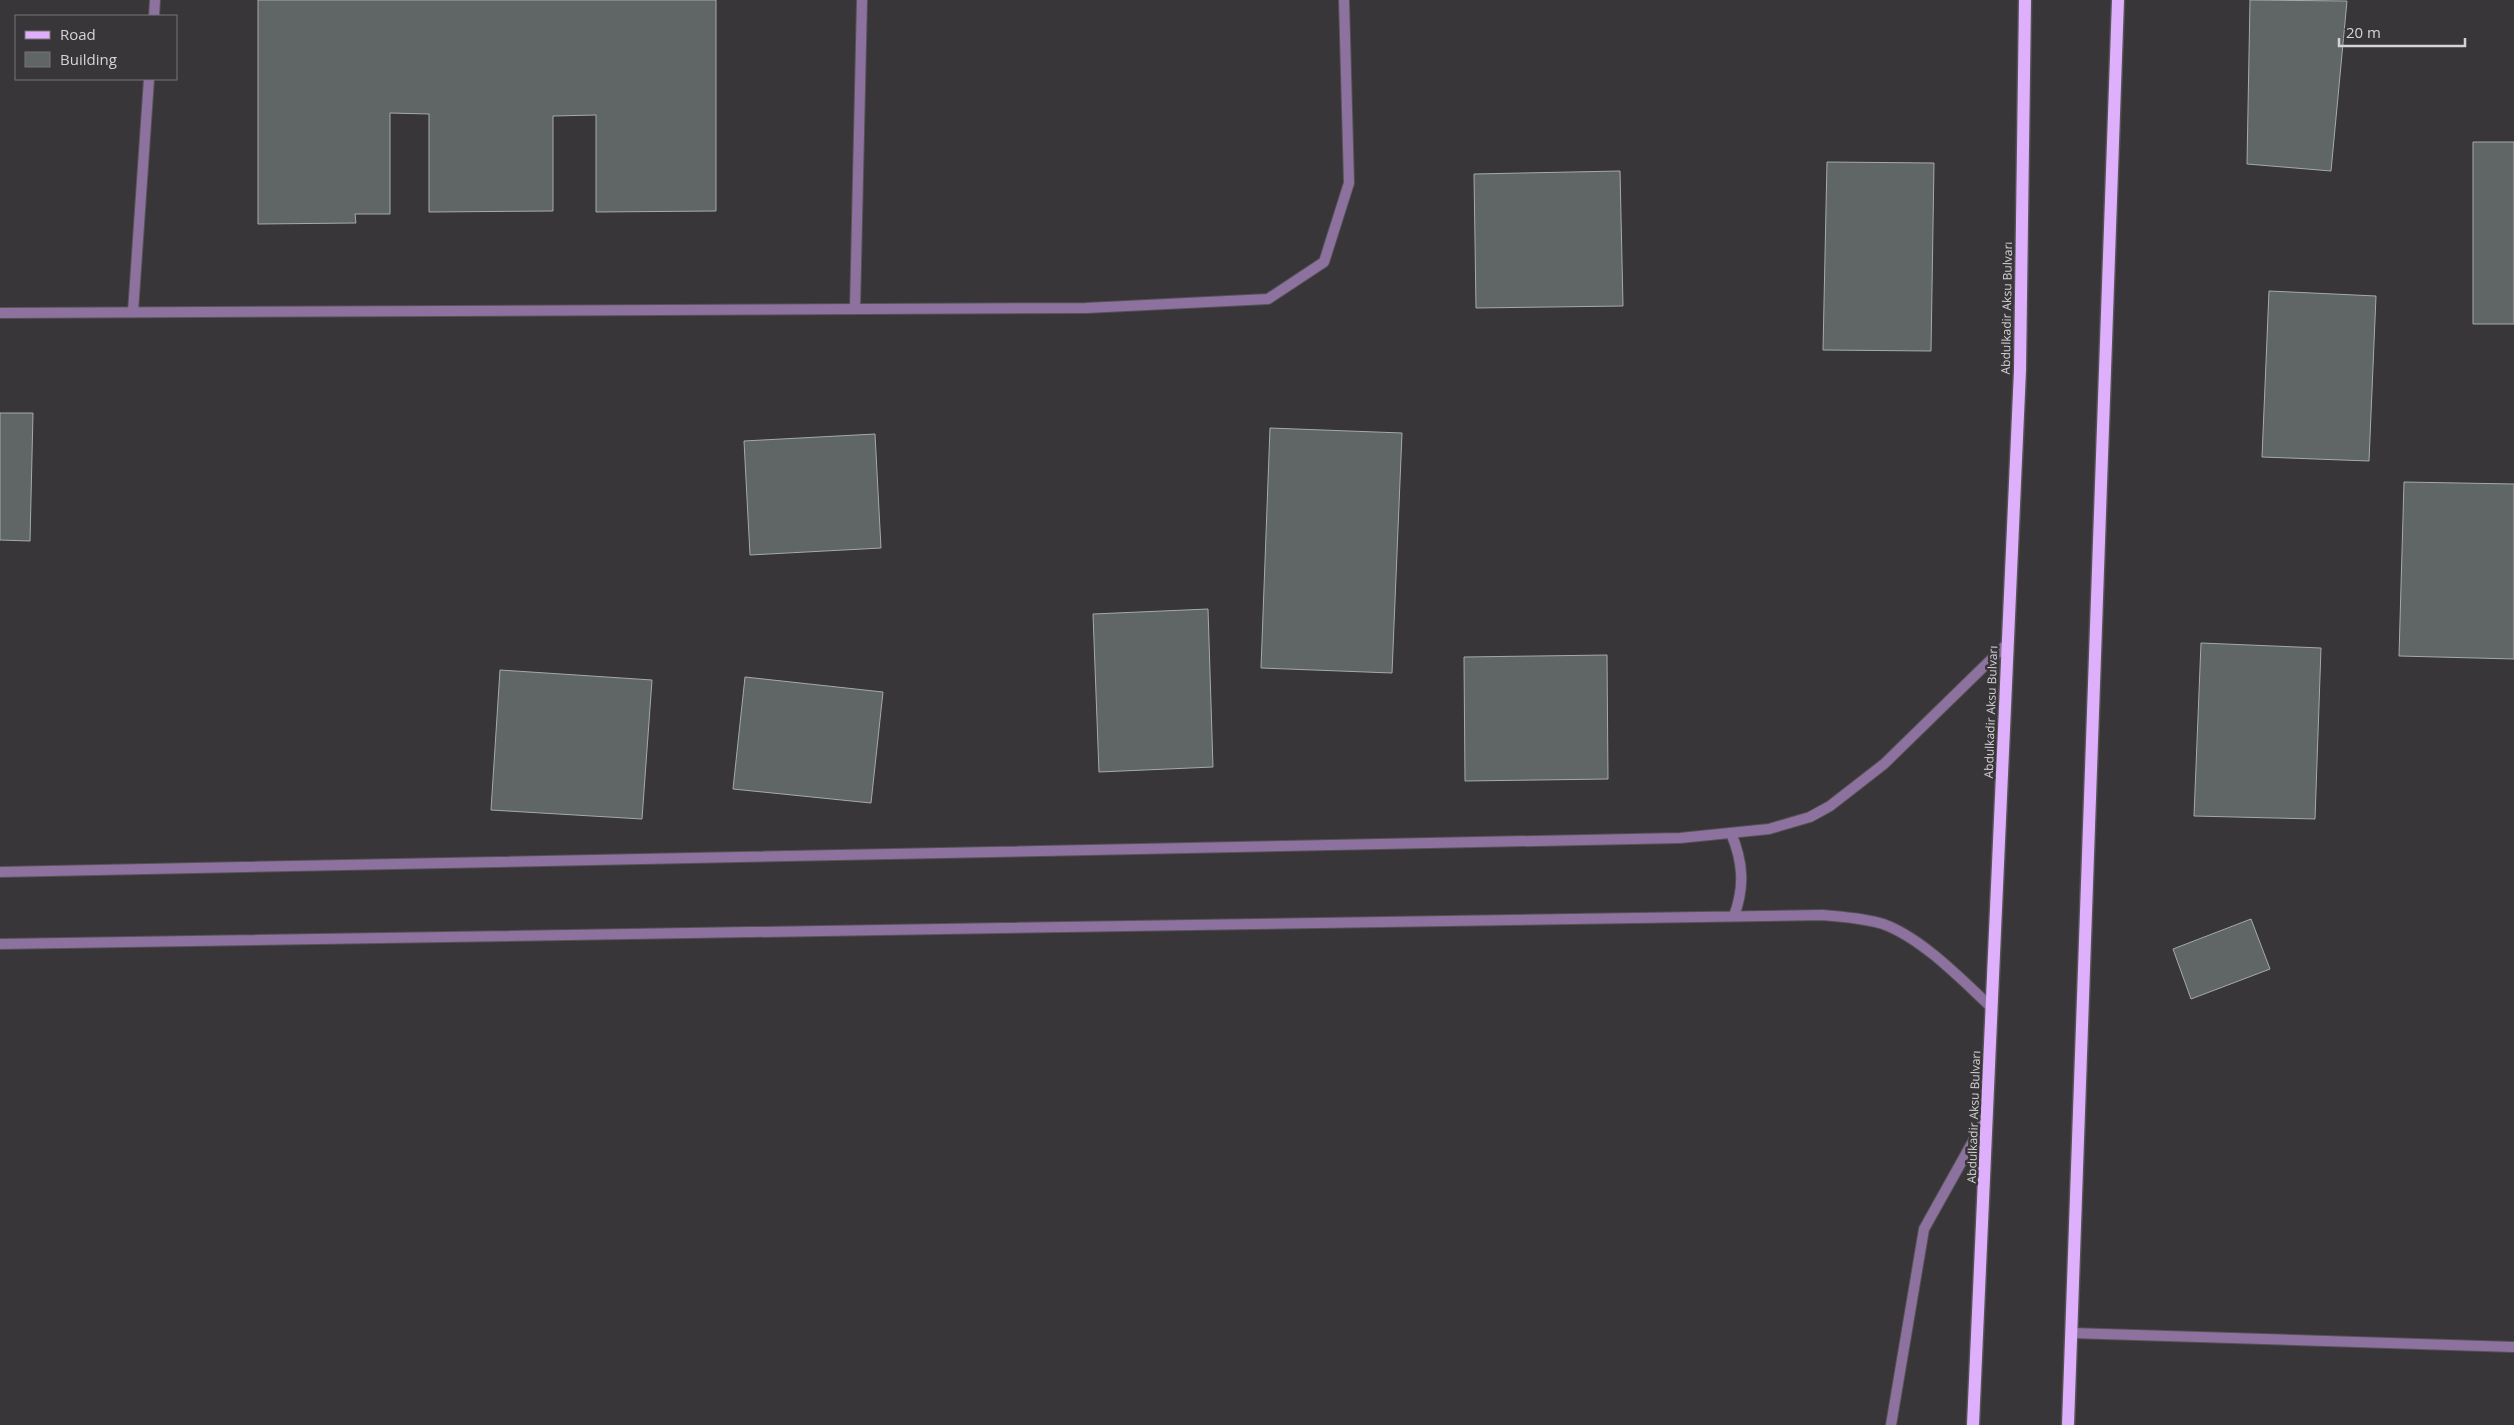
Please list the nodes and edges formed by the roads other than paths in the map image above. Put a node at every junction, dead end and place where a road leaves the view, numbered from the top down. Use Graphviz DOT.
graph roads {
  1 [pos="155,0"];
  2 [pos="862,0"];
  3 [pos="1344,0"];
  4 [pos="2024,0"];
  5 [pos="2118,0"];
  6 [pos="154,15"];
  7 [pos="149,80"];
  8 [pos="855,309"];
  9 [pos="133,312"];
  10 [pos="0,313"];
  11 [pos="2008,643"];
  12 [pos="1731,833"];
  13 [pos="0,872"];
  14 [pos="1734,916"];
  15 [pos="0,944"];
  16 [pos="1992,1008"];
  17 [pos="1988,1114"];
  18 [pos="2071,1333"];
  19 [pos="2514,1347"];
  20 [pos="1891,1425"];
  21 [pos="1973,1425"];
  22 [pos="2068,1425"];
  1 -- 6 [label="street"];
  2 -- 8 [label="street"];
  3 -- 8 [label="street"];
  4 -- 11 [label="main road, Abdulkadir Aksu Bulvarı"];
  5 -- 18 [label="main road"];
  7 -- 9 [label="street"];
  8 -- 9 [label="street"];
  9 -- 10 [label="street"];
  11 -- 12 [label="street"];
  11 -- 16 [label="main road, Abdulkadir Aksu Bulvarı"];
  12 -- 13 [label="street"];
  12 -- 14 [label="street"];
  14 -- 15 [label="street"];
  14 -- 16 [label="street"];
  16 -- 17 [label="main road, Abdulkadir Aksu Bulvarı"];
  17 -- 20 [label="street"];
  17 -- 21 [label="main road, Abdulkadir Aksu Bulvarı"];
  18 -- 19 [label="street"];
  18 -- 22 [label="main road"];
}
